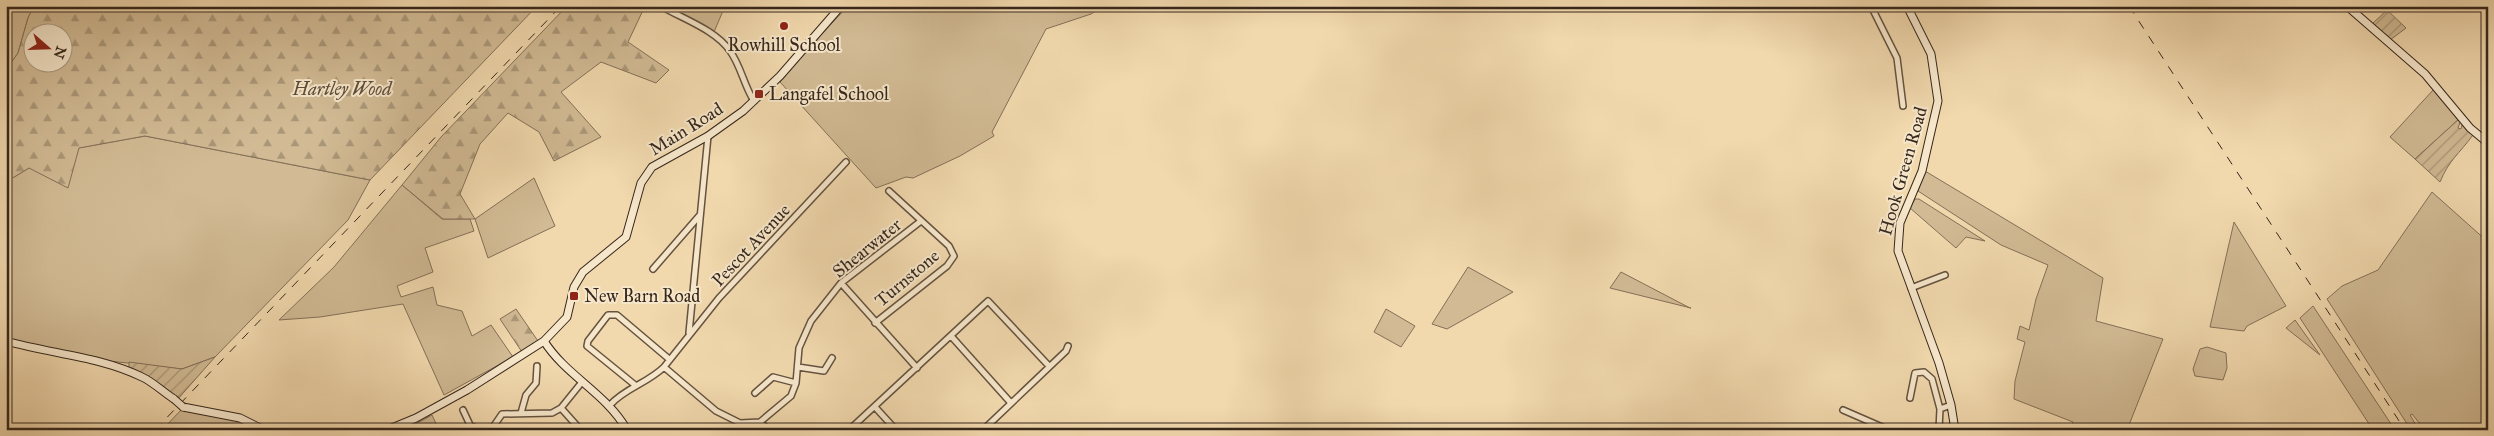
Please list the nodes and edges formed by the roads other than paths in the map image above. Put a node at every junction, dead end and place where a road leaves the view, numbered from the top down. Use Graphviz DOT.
graph roads {
  1 [pos="661,6"];
  2 [pos="841,6"];
  3 [pos="1871,6"];
  4 [pos="1907,6"];
  5 [pos="2347,6"];
  6 [pos="754,101"];
  7 [pos="1903,106"];
  8 [pos="708,136"];
  9 [pos="2488,143"];
  10 [pos="846,162"];
  11 [pos="889,191"];
  12 [pos="700,215"];
  13 [pos="921,222"];
  14 [pos="653,269"];
  15 [pos="1945,275"];
  16 [pos="841,283"];
  17 [pos="1911,288"];
  18 [pos="875,323"];
  19 [pos="688,334"];
  20 [pos="952,336"];
  21 [pos="544,341"];
  22 [pos="6,342"];
  23 [pos="1068,346"];
  24 [pos="832,358"];
  25 [pos="669,359"];
  26 [pos="537,366"];
  27 [pos="1049,366"];
  28 [pos="664,367"];
  29 [pos="798,367"];
  30 [pos="917,368"];
  31 [pos="582,382"];
  32 [pos="796,383"];
  33 [pos="635,385"];
  34 [pos="755,392"];
  35 [pos="1910,398"];
  36 [pos="1011,403"];
  37 [pos="610,405"];
  38 [pos="1951,406"];
  39 [pos="875,407"];
  40 [pos="561,408"];
  41 [pos="1940,409"];
  42 [pos="463,410"];
  43 [pos="1843,410"];
  44 [pos="521,413"];
  45 [pos="760,422"];
  46 [pos="578,427"];
  47 [pos="1881,429"];
  48 [pos="264,430"];
  49 [pos="387,430"];
  50 [pos="479,430"];
  51 [pos="491,430"];
  52 [pos="627,430"];
  53 [pos="769,430"];
  54 [pos="850,430"];
  55 [pos="896,430"];
  56 [pos="982,430"];
  57 [pos="1889,430"];
  58 [pos="1939,430"];
  59 [pos="1955,430"];
  1 -- 6 [label="street"];
  2 -- 6 [label="street, Main Road"];
  3 -- 7 [label="street"];
  4 -- 17 [label="street, Hook Green Road"];
  5 -- 9 [label="street"];
  6 -- 8 [label="street, Main Road"];
  8 -- 12 [label="street"];
  8 -- 21 [label="street, Main Road"];
  10 -- 19 [label="street, Pescot Avenue"];
  11 -- 13 [label="street, Turnstone"];
  12 -- 14 [label="street"];
  12 -- 19 [label="street"];
  13 -- 16 [label="street, Shearwater"];
  13 -- 18 [label="street, Turnstone"];
  15 -- 17 [label="street"];
  16 -- 18 [label="street"];
  16 -- 29 [label="street, Shearwater"];
  17 -- 38 [label="street, Hook Green Road"];
  18 -- 30 [label="street"];
  19 -- 25 [label="street, Pescot Avenue"];
  20 -- 27 [label="street"];
  20 -- 30 [label="street"];
  20 -- 36 [label="street"];
  21 -- 31 [label="street"];
  21 -- 49 [label="street, Main Road"];
  22 -- 48 [label="street, bridge"];
  23 -- 27 [label="street"];
  24 -- 29 [label="street"];
  25 -- 28 [label="street, Pescot Avenue"];
  25 -- 33 [label="street"];
  26 -- 44 [label="street"];
  27 -- 36 [label="street"];
  28 -- 33 [label="street, Pescot Avenue"];
  28 -- 45 [label="street"];
  29 -- 32 [label="street, Shearwater"];
  30 -- 39 [label="street"];
  31 -- 37 [label="street"];
  31 -- 40 [label="street"];
  32 -- 34 [label="street"];
  32 -- 45 [label="street, Shearwater"];
  33 -- 37 [label="street, Pescot Avenue"];
  35 -- 41 [label="street"];
  36 -- 56 [label="street"];
  37 -- 52 [label="street"];
  38 -- 41 [label="street"];
  38 -- 59 [label="street, Hook Green Road"];
  39 -- 54 [label="street"];
  39 -- 55 [label="street"];
  40 -- 44 [label="street"];
  40 -- 46 [label="street"];
  41 -- 58 [label="street"];
  42 -- 50 [label="street"];
  43 -- 47 [label="street"];
  44 -- 51 [label="street"];
  45 -- 53 [label="street"];
  47 -- 57 [label="street"];
}
